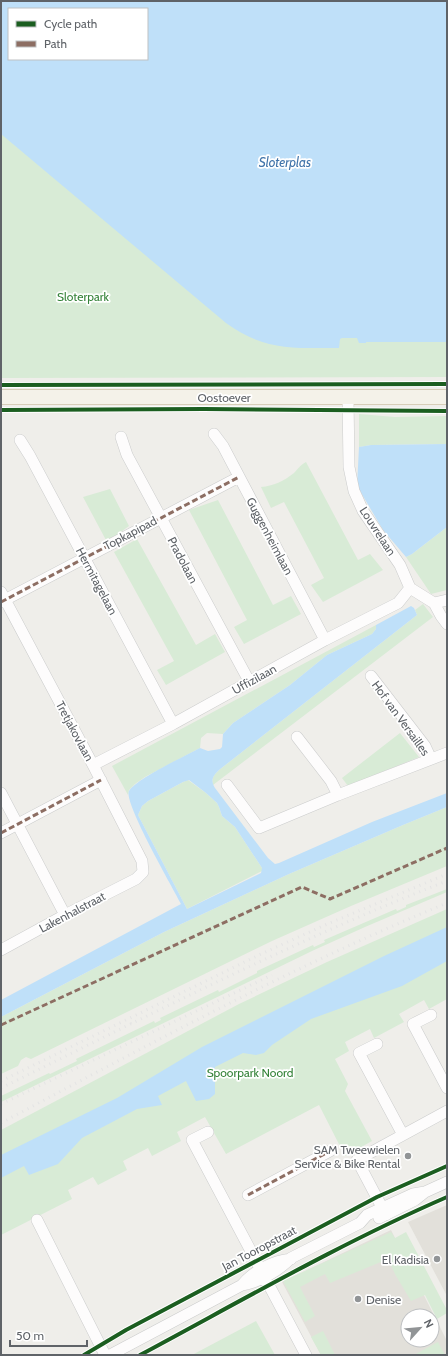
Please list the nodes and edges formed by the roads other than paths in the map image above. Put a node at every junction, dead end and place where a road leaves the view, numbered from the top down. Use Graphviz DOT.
graph roads {
  1 [pos="348,396"];
  2 [pos="1,397"];
  3 [pos="447,397"];
  4 [pos="214,434"];
  5 [pos="121,437"];
  6 [pos="20,440"];
  7 [pos="238,477"];
  8 [pos="161,517"];
  9 [pos="84,558"];
  10 [pos="410,588"];
  11 [pos="2,598"];
  12 [pos="447,600"];
  13 [pos="434,603"];
  14 [pos="447,624"];
  15 [pos="325,640"];
  16 [pos="370,676"];
  17 [pos="249,681"];
  18 [pos="173,724"];
  19 [pos="297,737"];
  20 [pos="447,753"];
  21 [pos="431,759"];
  22 [pos="93,765"];
  23 [pos="101,780"];
  24 [pos="227,785"];
  25 [pos="1,793"];
  26 [pos="338,794"];
  27 [pos="18,824"];
  28 [pos="1,833"];
  29 [pos="143,872"];
  30 [pos="65,915"];
  31 [pos="1,950"];
  32 [pos="430,1015"];
  33 [pos="377,1044"];
  34 [pos="447,1088"];
  35 [pos="447,1111"];
  36 [pos="208,1132"];
  37 [pos="403,1135"];
  38 [pos="330,1151"];
  39 [pos="447,1182"];
  40 [pos="248,1195"];
  41 [pos="384,1211"];
  42 [pos="37,1220"];
  43 [pos="263,1273"];
  44 [pos="105,1355"];
  45 [pos="110,1355"];
  46 [pos="306,1355"];
  1 -- 2 [label="main road, Oostoever"];
  1 -- 3 [label="main road, Oostoever"];
  1 -- 10 [label="street, Louvrelaan"];
  4 -- 7 [label="street, Guggenheimlaan"];
  5 -- 8 [label="street, Pradolaan"];
  6 -- 9 [label="street, Hermitagelaan"];
  7 -- 8 [label="street, Topkapipad"];
  7 -- 15 [label="street, Guggenheimlaan"];
  8 -- 9 [label="street, Topkapipad"];
  8 -- 17 [label="street, Pradolaan"];
  9 -- 11 [label="street, Topkapipad"];
  9 -- 18 [label="street, Hermitagelaan"];
  10 -- 13 [label="street"];
  10 -- 15 [label="street, Uffizilaan"];
  11 -- 22 [label="street, Tretjakovlaan"];
  12 -- 13 [label="street"];
  13 -- 14 [label="street"];
  15 -- 17 [label="street, Uffizilaan"];
  16 -- 21 [label="street, Hof van Versailles"];
  17 -- 18 [label="street, Uffizilaan"];
  18 -- 22 [label="street, Uffizilaan"];
  19 -- 26 [label="street"];
  20 -- 21 [label="street, Hof van Versailles"];
  21 -- 26 [label="street, Hof van Versailles"];
  22 -- 23 [label="street, Tretjakovlaan"];
  23 -- 27 [label="street"];
  23 -- 29 [label="street, Tretjakovlaan"];
  24 -- 26 [label="street, Hof van Versailles"];
  25 -- 27 [label="street"];
  27 -- 28 [label="street"];
  27 -- 30 [label="street"];
  29 -- 30 [label="street, Lakenhalstraat"];
  30 -- 31 [label="street, Lakenhalstraat"];
  32 -- 34 [label="street"];
  33 -- 37 [label="street"];
  35 -- 37 [label="street"];
  36 -- 43 [label="street"];
  37 -- 41 [label="street"];
  38 -- 40 [label="street"];
  39 -- 41 [label="street, Jan Tooropstraat"];
  41 -- 43 [label="street, Jan Tooropstraat"];
  42 -- 44 [label="street"];
  43 -- 45 [label="street, Jan Tooropstraat"];
  43 -- 46 [label="street"];
}
